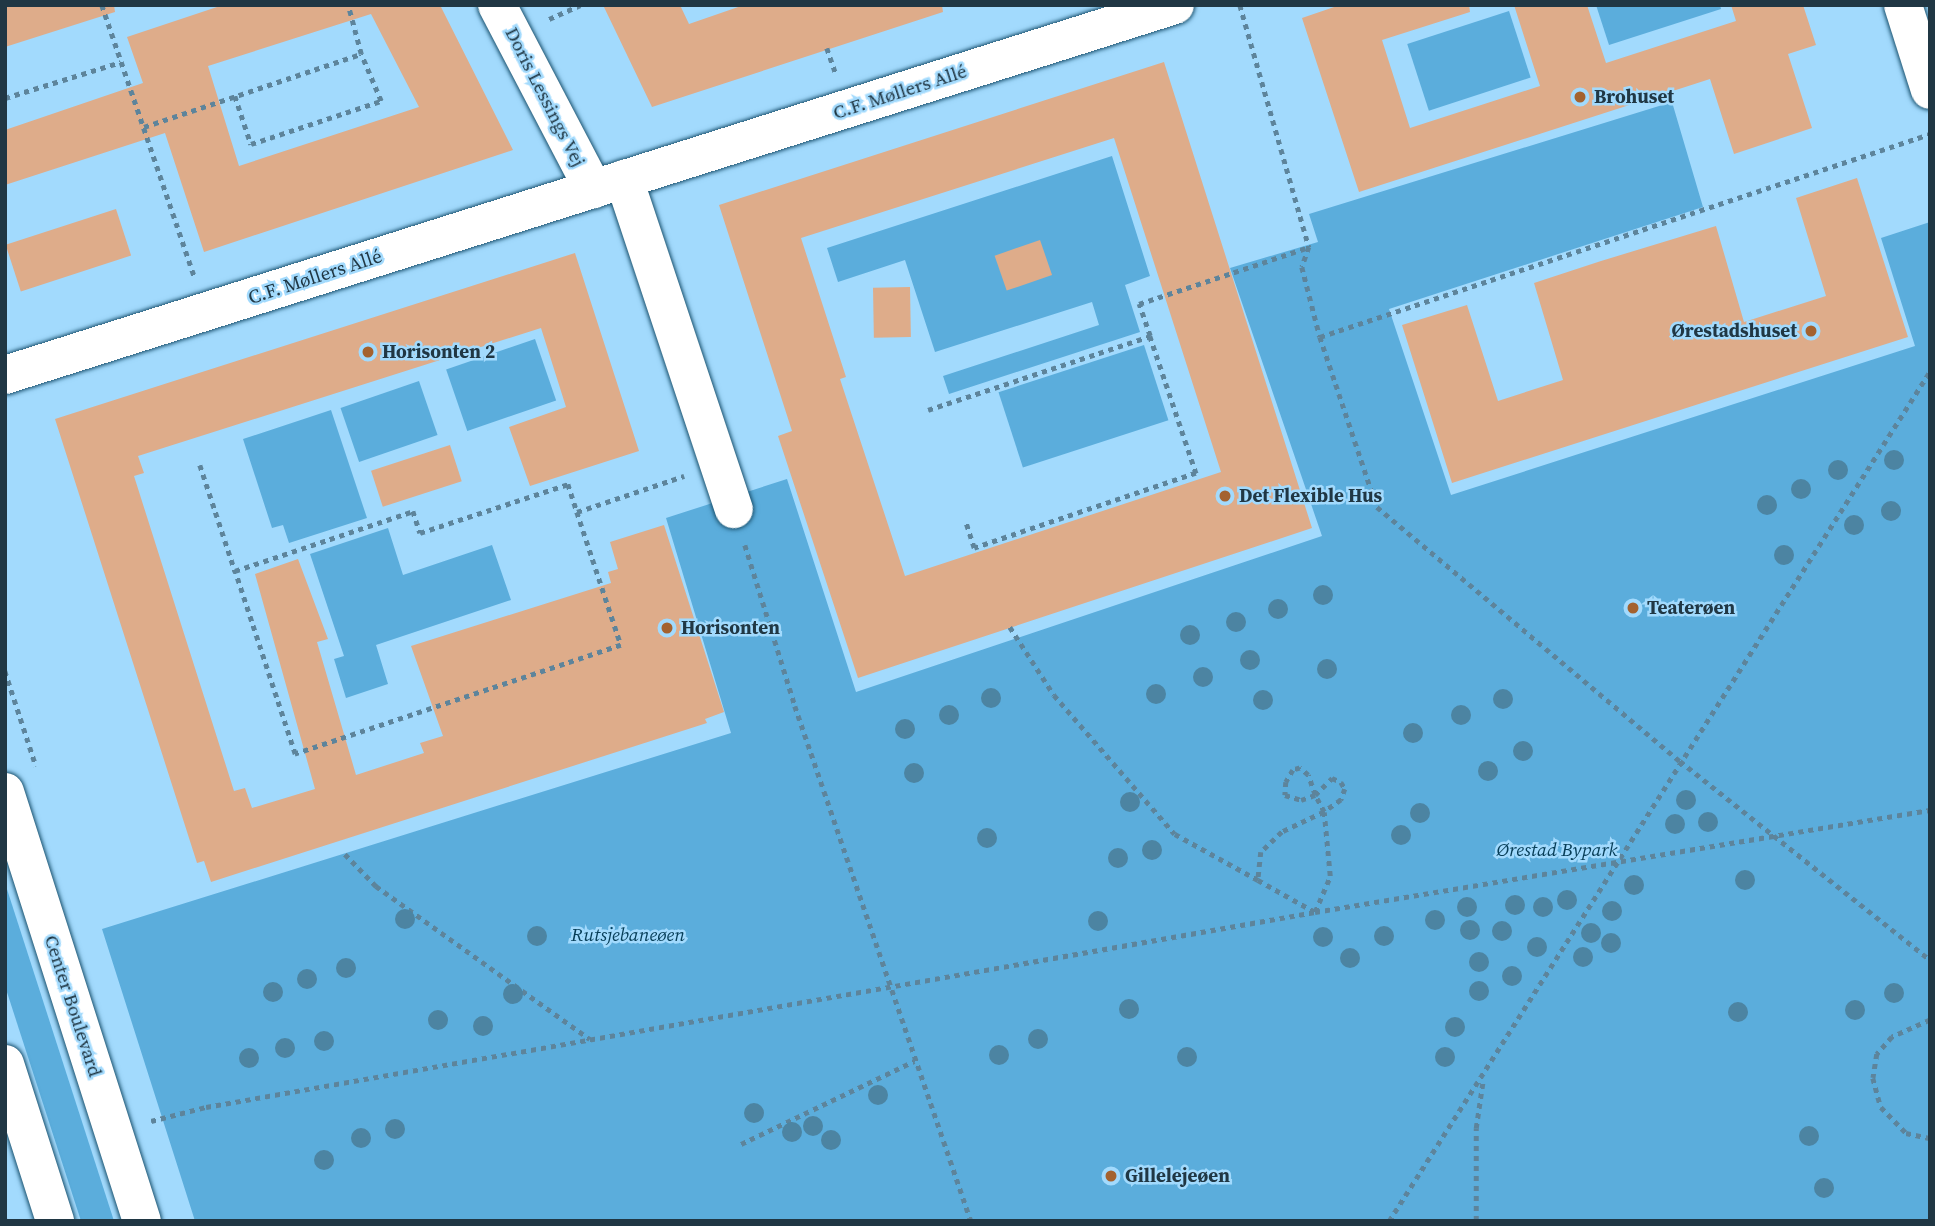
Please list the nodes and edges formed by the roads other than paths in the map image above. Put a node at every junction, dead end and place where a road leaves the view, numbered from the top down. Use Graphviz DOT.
graph roads {
  1 [pos="498,5"];
  2 [pos="1175,5"];
  3 [pos="1903,5"];
  4 [pos="1930,90"];
  5 [pos="609,184"];
  6 [pos="5,375"];
  7 [pos="734,509"];
  8 [pos="5,792"];
  9 [pos="5,1064"];
  10 [pos="55,1221"];
  11 [pos="142,1221"];
  1 -- 5 [label="street, Doris Lessings Vej"];
  2 -- 5 [label="street, C.F. Møllers Allé"];
  3 -- 4 [label="street"];
  5 -- 6 [label="street, C.F. Møllers Allé"];
  5 -- 7 [label="street"];
  8 -- 11 [label="street, Center Boulevard"];
  9 -- 10 [label="street"];
}
